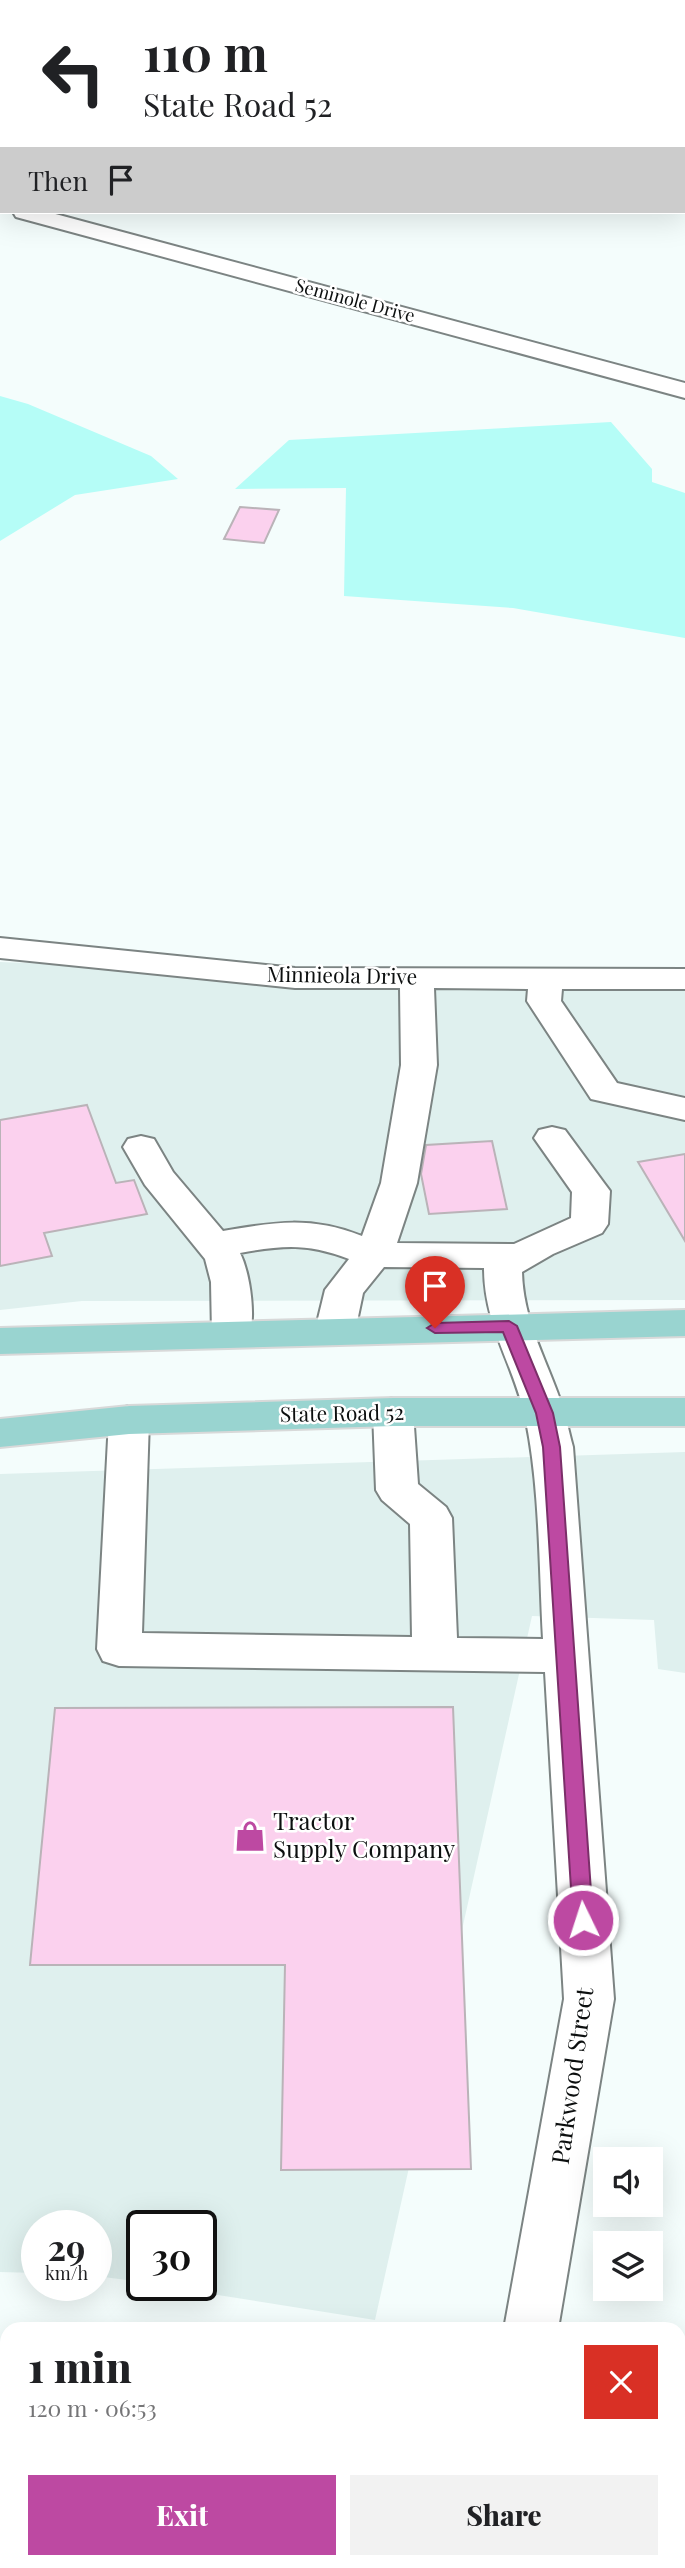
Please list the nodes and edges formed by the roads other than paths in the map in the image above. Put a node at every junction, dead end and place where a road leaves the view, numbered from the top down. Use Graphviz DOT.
graph roads {
  1 [pos="31,214"];
  2 [pos="685,391"];
  3 [pos="0,948"];
  4 [pos="417,979"];
  5 [pos="545,979"];
  6 [pos="685,979"];
  7 [pos="685,1109"];
  8 [pos="552,1138"];
  9 [pos="141,1147"];
  10 [pos="215,1245"];
  11 [pos="374,1255"];
  12 [pos="522,1256"];
  13 [pos="685,1323"];
  14 [pos="509,1326"];
  15 [pos="335,1331"];
  16 [pos="232,1334"];
  17 [pos="0,1341"];
  18 [pos="393,1412"];
  19 [pos="685,1412"];
  20 [pos="545,1413"];
  21 [pos="129,1420"];
  22 [pos="0,1433"];
  23 [pos="435,1654"];
  24 [pos="565,1656"];
  25 [pos="532,2322"];
  1 -- 2 [label="street, Seminole Drive"];
  3 -- 4 [label="street, Minnieola Drive"];
  4 -- 5 [label="street, Minnieola Drive"];
  4 -- 11 [label="street"];
  5 -- 6 [label="street, Minnieola Drive"];
  5 -- 7 [label="street"];
  8 -- 12 [label="street"];
  9 -- 10 [label="street"];
  10 -- 11 [label="street"];
  10 -- 16 [label="street"];
  11 -- 12 [label="street"];
  11 -- 15 [label="street"];
  12 -- 14 [label="street, Parkwood Street"];
  13 -- 14 [label="main road"];
  14 -- 15 [label="main road"];
  14 -- 20 [label="street, Parkwood Street"];
  15 -- 16 [label="main road"];
  16 -- 17 [label="main road"];
  18 -- 20 [label="main road, State Road 52"];
  18 -- 21 [label="main road, State Road 52"];
  18 -- 23 [label="street"];
  19 -- 20 [label="main road, State Road 52"];
  20 -- 24 [label="street, Parkwood Street"];
  21 -- 22 [label="main road, State Road 52"];
  21 -- 23 [label="street"];
  23 -- 24 [label="street"];
  24 -- 25 [label="street, Parkwood Street"];
}
